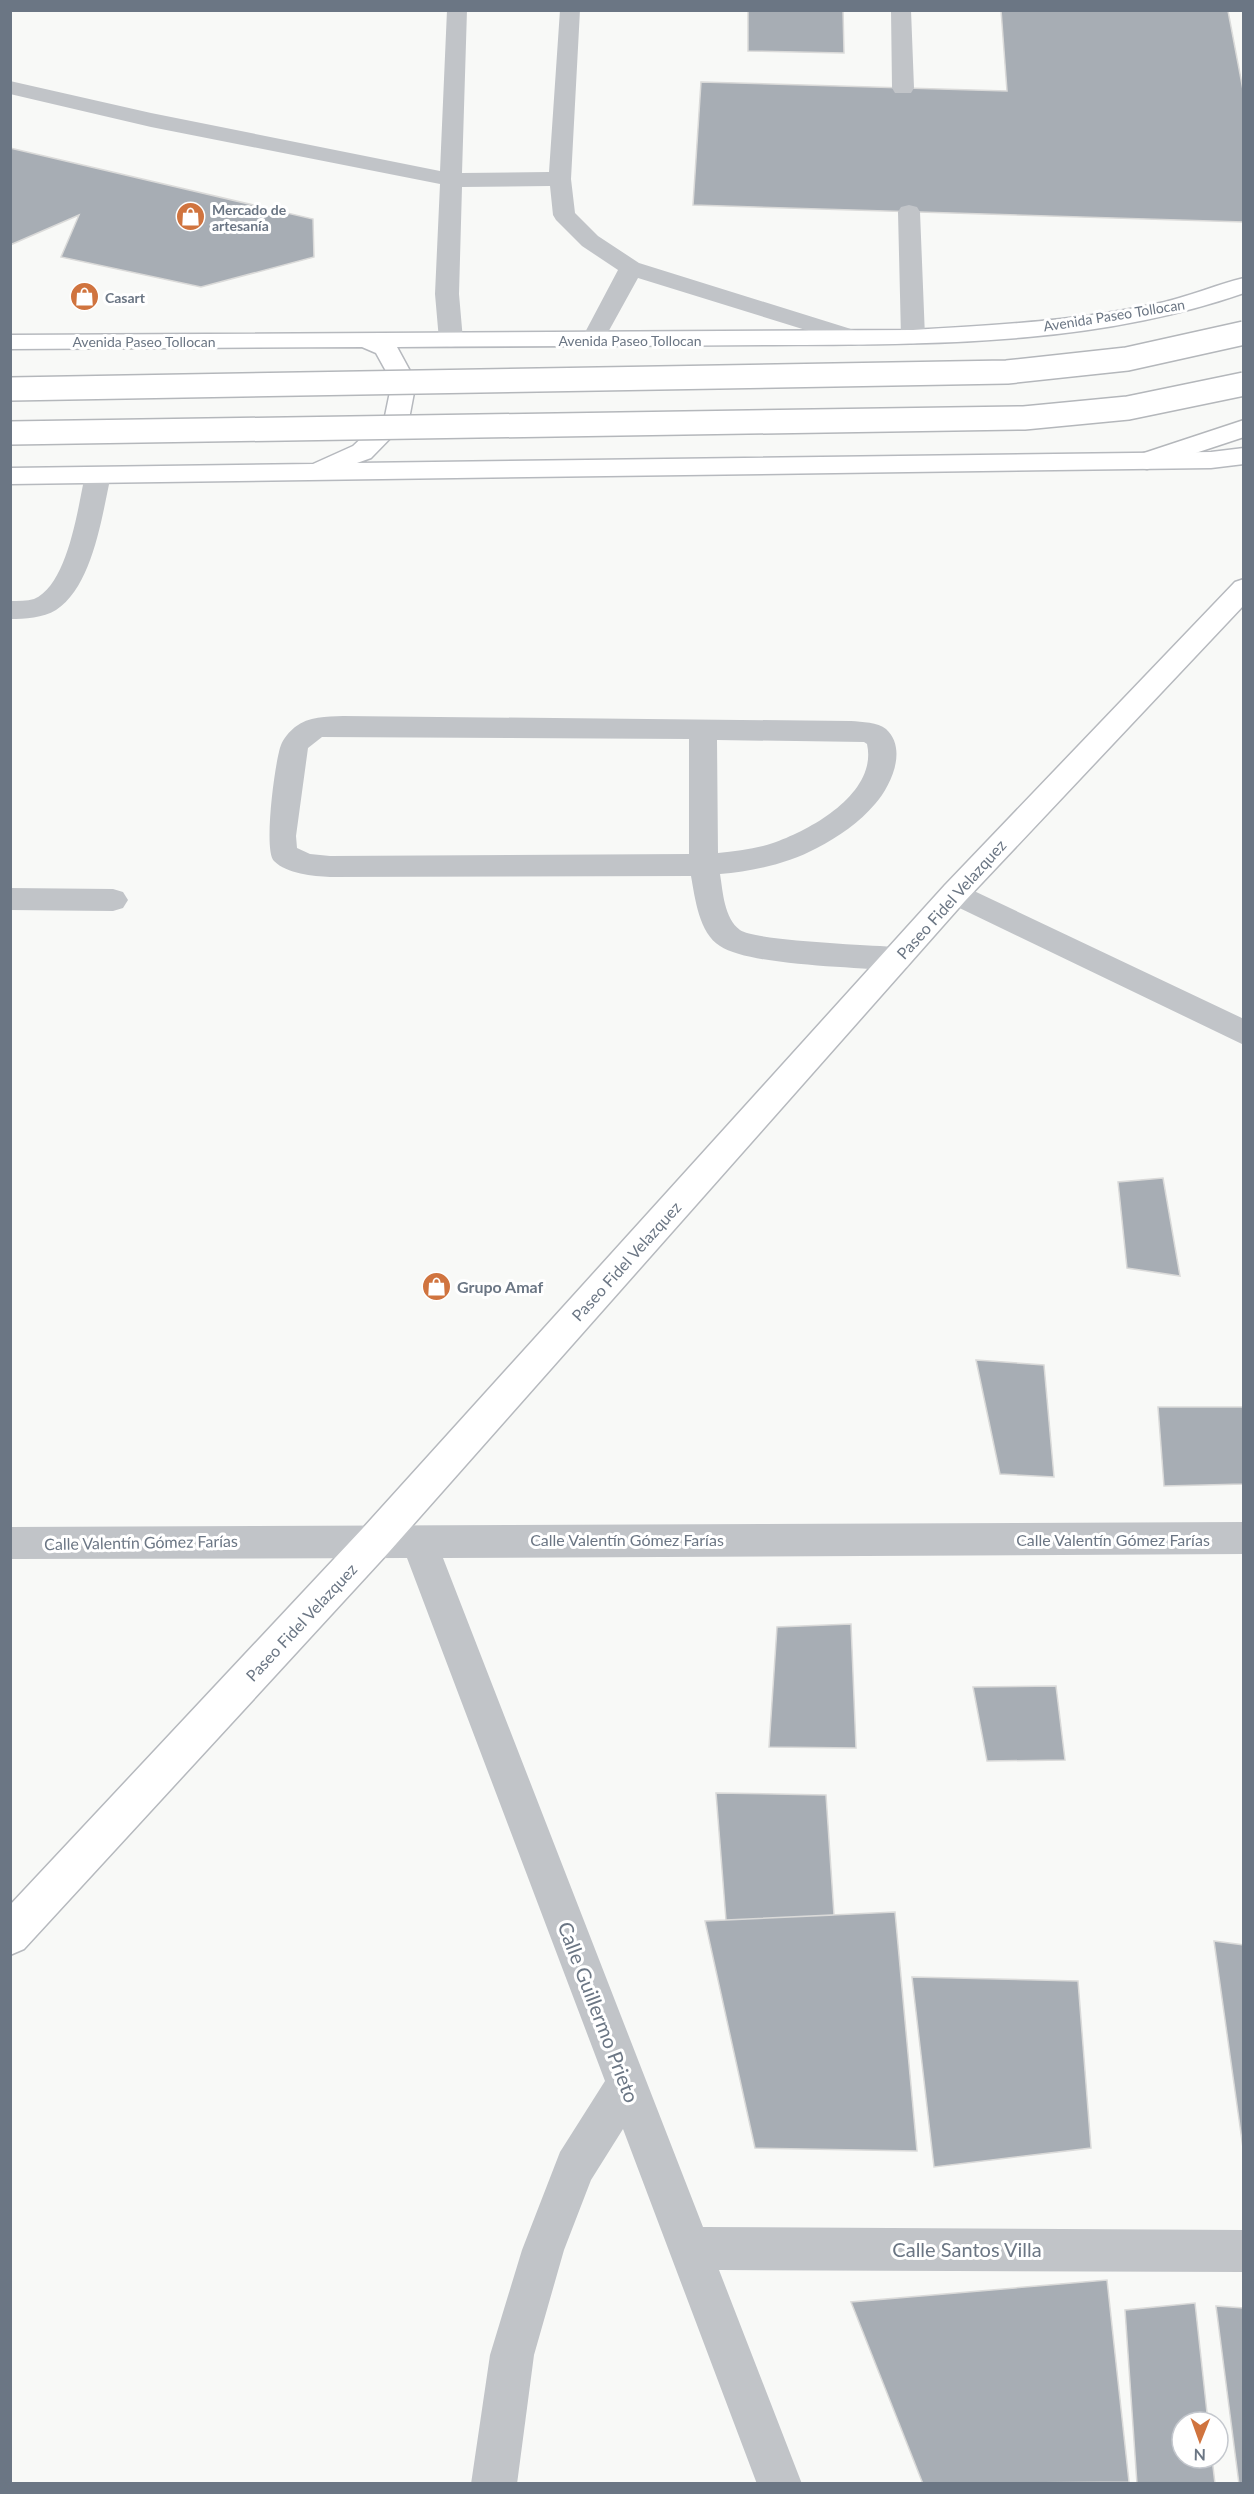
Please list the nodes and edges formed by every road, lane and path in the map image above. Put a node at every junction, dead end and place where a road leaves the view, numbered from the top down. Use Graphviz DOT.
graph roads {
  1 [pos="457,10"];
  2 [pos="570,10"];
  3 [pos="901,10"];
  4 [pos="10,87"];
  5 [pos="903,88"];
  6 [pos="560,179"];
  7 [pos="452,180"];
  8 [pos="909,212"];
  9 [pos="631,268"];
  10 [pos="1244,285"];
  11 [pos="1244,333"];
  12 [pos="913,337"];
  13 [pos="860,339"];
  14 [pos="451,340"];
  15 [pos="592,340"];
  16 [pos="368,341"];
  17 [pos="10,342"];
  18 [pos="1244,384"];
  19 [pos="10,389"];
  20 [pos="1244,428"];
  21 [pos="10,433"];
  22 [pos="1244,456"];
  23 [pos="1147,461"];
  24 [pos="309,473"];
  25 [pos="98,475"];
  26 [pos="10,476"];
  27 [pos="1244,588"];
  28 [pos="10,610"];
  29 [pos="703,730"];
  30 [pos="704,865"];
  31 [pos="955,893"];
  32 [pos="10,899"];
  33 [pos="113,900"];
  34 [pos="897,959"];
  35 [pos="1244,1033"];
  36 [pos="1244,1538"];
  37 [pos="376,1540"];
  38 [pos="418,1540"];
  39 [pos="10,1544"];
  40 [pos="10,1935"];
  41 [pos="627,2084"];
  42 [pos="690,2248"];
  43 [pos="1244,2251"];
  44 [pos="494,2484"];
  45 [pos="780,2484"];
  1 -- 7 [label="street"];
  2 -- 6 [label="street"];
  3 -- 5 [label="street"];
  4 -- 7 [label="street"];
  6 -- 7 [label="street"];
  6 -- 9 [label="street"];
  7 -- 14 [label="street"];
  8 -- 12 [label="street"];
  9 -- 13 [label="street"];
  9 -- 15 [label="street"];
  10 -- 12 [label="main road, Avenida Paseo Tollocan"];
  11 -- 19 [label="main road, bridge"];
  12 -- 13 [label="main road, Avenida Paseo Tollocan"];
  13 -- 15 [label="main road, Avenida Paseo Tollocan"];
  14 -- 15 [label="main road, Avenida Paseo Tollocan"];
  14 -- 16 [label="main road, Avenida Paseo Tollocan"];
  16 -- 17 [label="main road, Avenida Paseo Tollocan"];
  16 -- 24 [label="main road"];
  18 -- 21 [label="main road, bridge"];
  20 -- 23 [label="main road"];
  22 -- 23 [label="main road"];
  23 -- 24 [label="main road"];
  24 -- 25 [label="main road"];
  25 -- 26 [label="main road"];
  25 -- 28 [label="street"];
  27 -- 31 [label="main road, Paseo Fidel Velazquez"];
  29 -- 30 [label="street"];
  29 -- 30 [label="street"];
  29 -- 30 [label="street"];
  30 -- 34 [label="street"];
  31 -- 34 [label="main road, Paseo Fidel Velazquez"];
  31 -- 35 [label="street"];
  32 -- 33 [label="street"];
  34 -- 37 [label="main road, Paseo Fidel Velazquez"];
  36 -- 38 [label="street, Calle Valentín Gómez Farías"];
  37 -- 38 [label="street, Calle Valentín Gómez Farías"];
  37 -- 39 [label="street, Calle Valentín Gómez Farías"];
  37 -- 40 [label="main road, Paseo Fidel Velazquez"];
  38 -- 41 [label="street, Calle Guillermo Prieto"];
  41 -- 42 [label="street, Calle Guillermo Prieto"];
  41 -- 44 [label="street"];
  42 -- 43 [label="street, Calle Santos Villa"];
  42 -- 45 [label="street, Calle Guillermo Prieto"];
}
